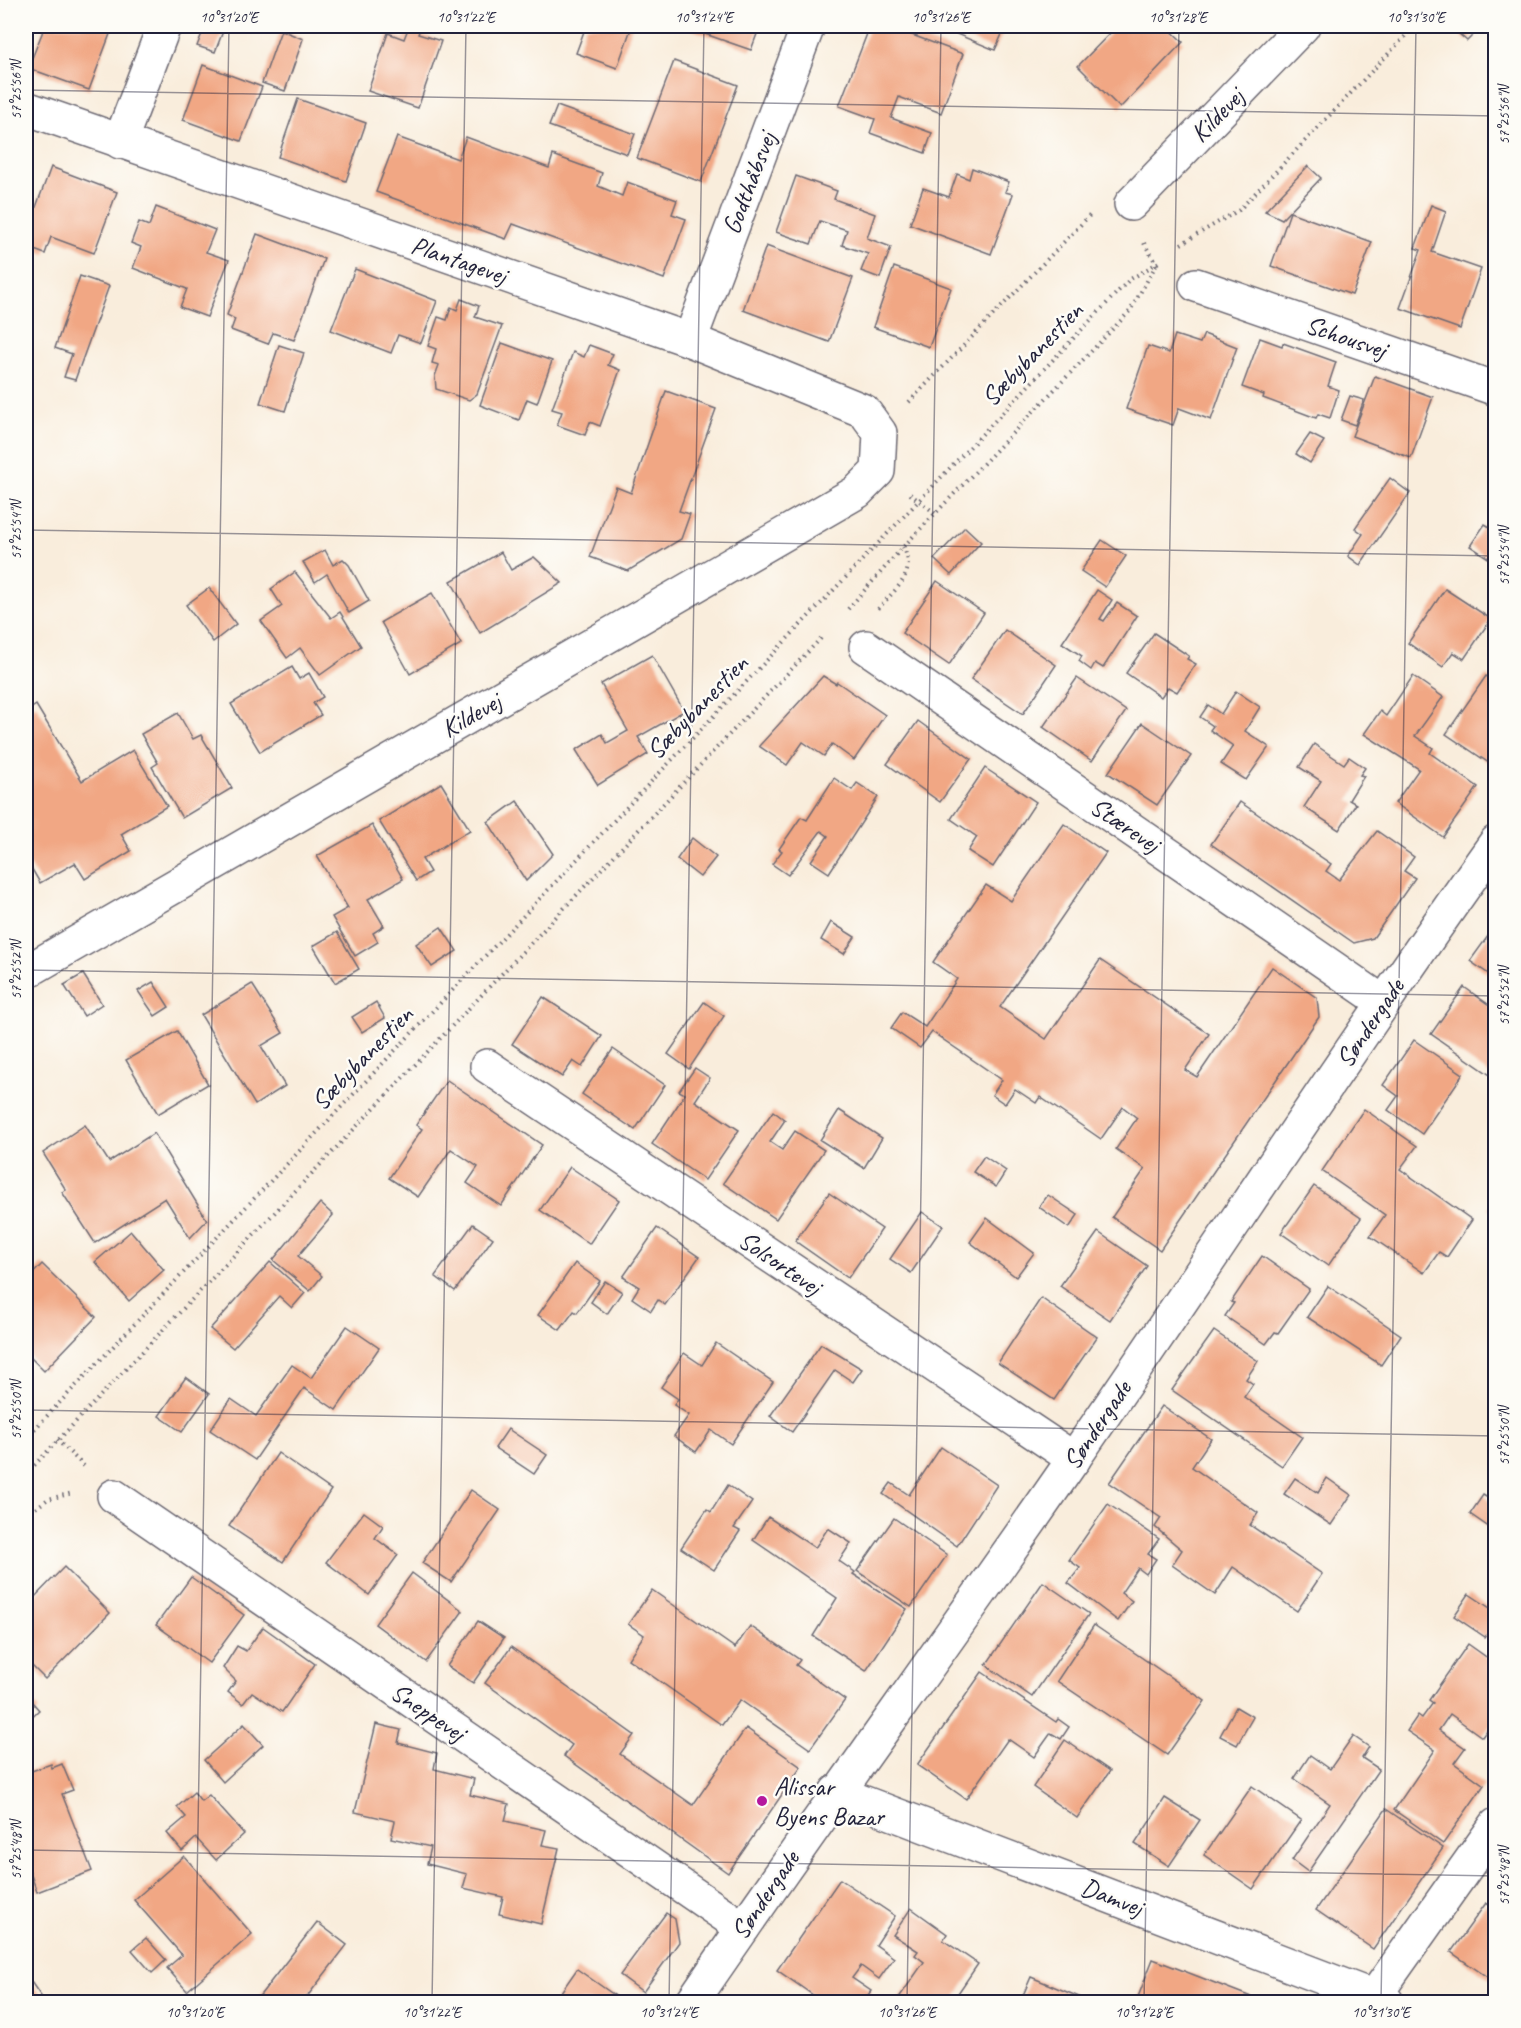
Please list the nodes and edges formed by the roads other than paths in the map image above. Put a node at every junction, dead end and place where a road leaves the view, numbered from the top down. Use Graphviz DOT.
graph roads {
  1 [pos="164,26"];
  2 [pos="808,26"];
  3 [pos="1304,26"];
  4 [pos="26,108"];
  5 [pos="120,142"];
  6 [pos="1131,204"];
  7 [pos="1196,285"];
  8 [pos="690,340"];
  9 [pos="1496,389"];
  10 [pos="880,433"];
  11 [pos="866,647"];
  12 [pos="1496,842"];
  13 [pos="26,972"];
  14 [pos="1383,1002"];
  15 [pos="487,1066"];
  16 [pos="1074,1459"];
  17 [pos="114,1496"];
  18 [pos="836,1792"];
  19 [pos="1496,1825"];
  20 [pos="743,1928"];
  21 [pos="1381,2000"];
  22 [pos="692,2002"];
  1 -- 5 [label="street"];
  2 -- 8 [label="street, Godthåbsvej"];
  3 -- 6 [label="street, Kildevej"];
  4 -- 5 [label="street, Plantagevej"];
  5 -- 8 [label="street, Plantagevej"];
  7 -- 9 [label="street, Schousvej"];
  8 -- 10 [label="street, Plantagevej"];
  10 -- 13 [label="street, Kildevej"];
  11 -- 14 [label="street, Stærevej"];
  12 -- 14 [label="street, Søndergade"];
  14 -- 16 [label="street, Søndergade"];
  15 -- 16 [label="street, Solsortevej"];
  16 -- 18 [label="street, Søndergade"];
  17 -- 20 [label="street, Sneppevej"];
  18 -- 20 [label="street, Søndergade"];
  18 -- 21 [label="street, Damvej"];
  19 -- 21 [label="street"];
  20 -- 22 [label="street, Søndergade"];
}
